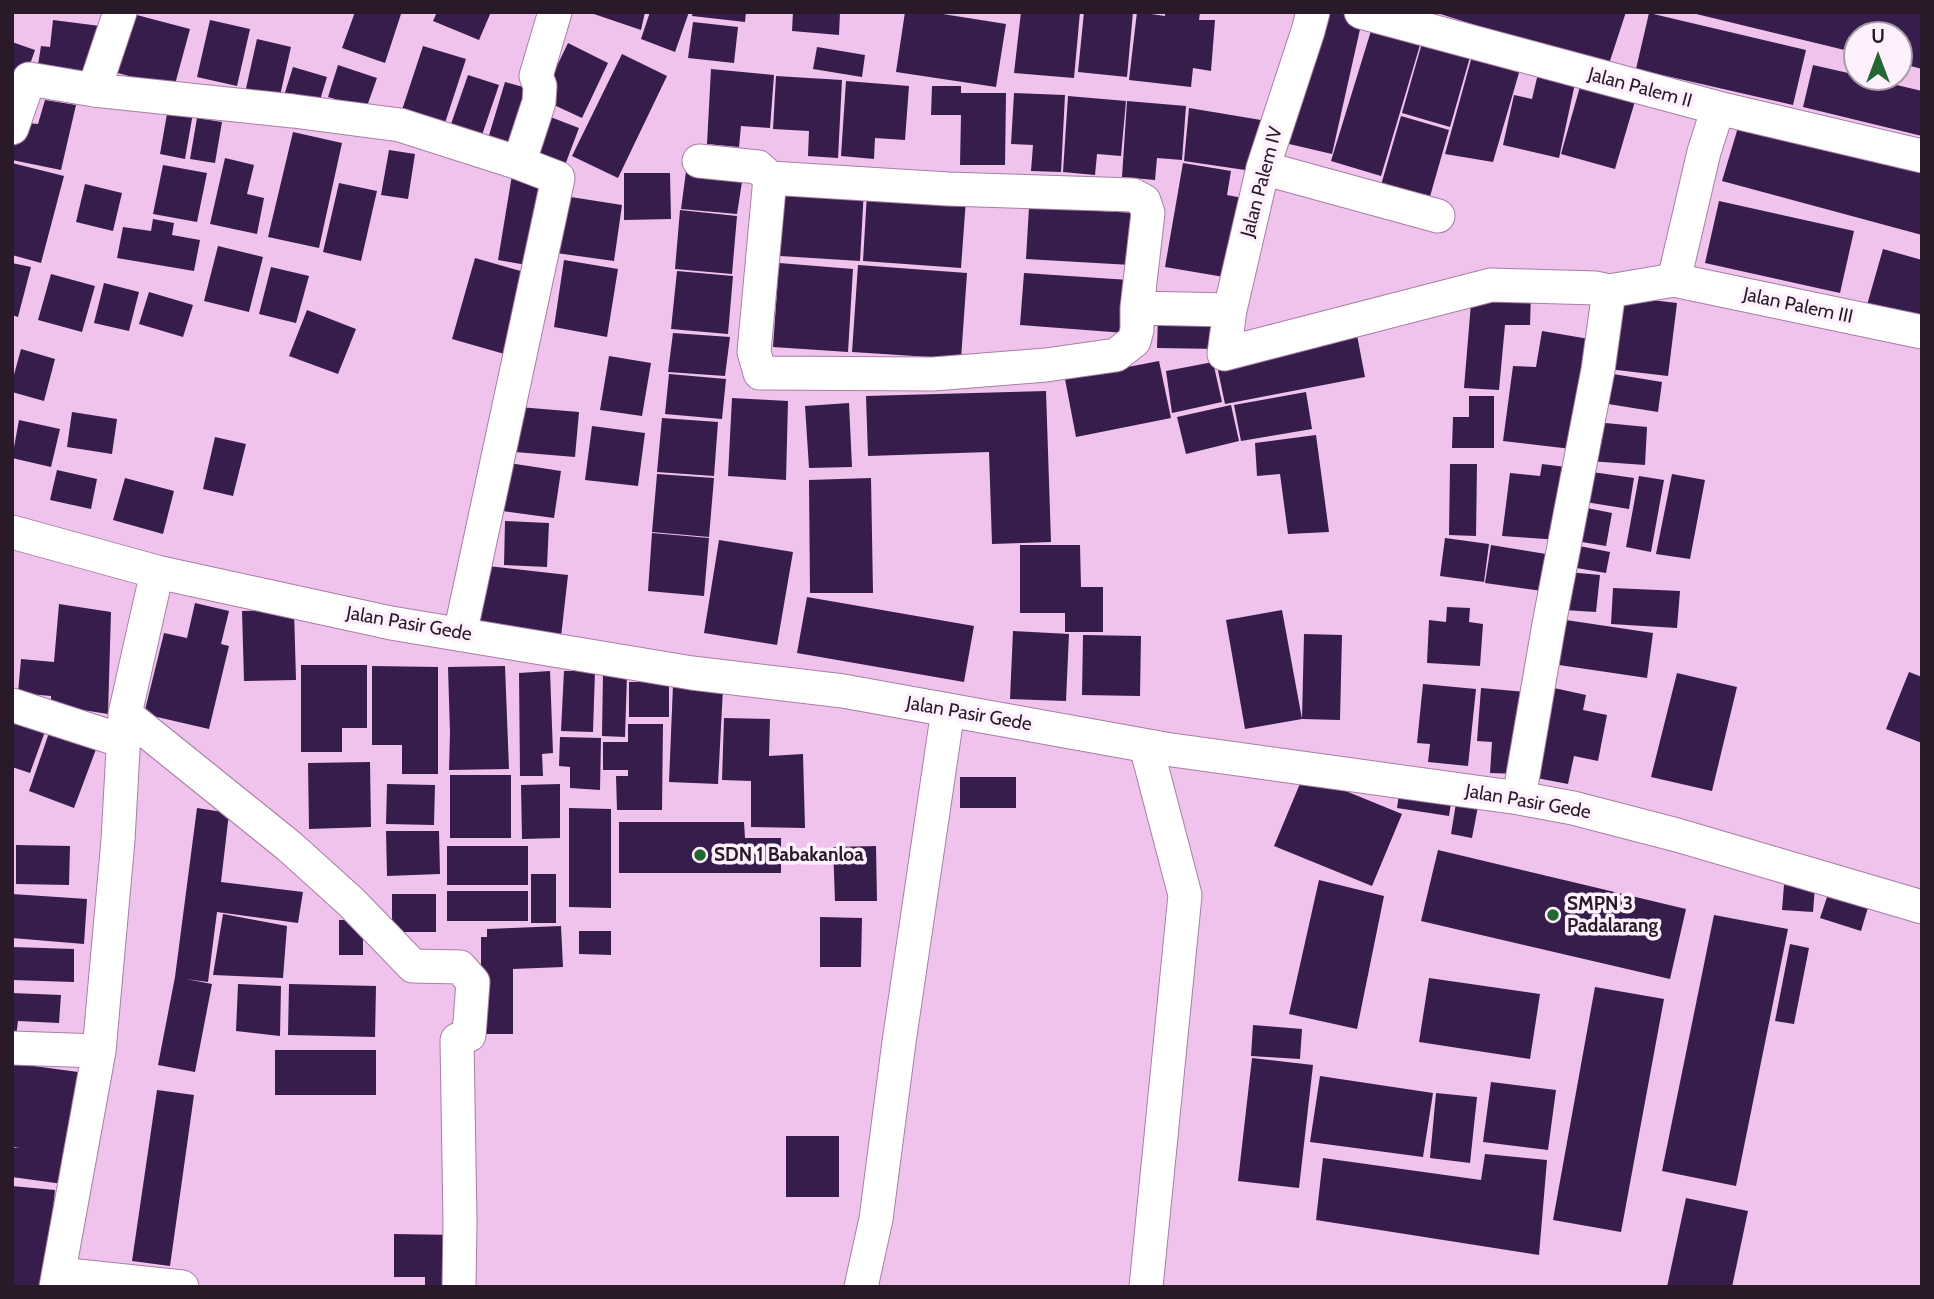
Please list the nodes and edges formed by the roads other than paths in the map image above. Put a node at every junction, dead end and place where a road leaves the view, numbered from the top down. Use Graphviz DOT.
graph roads {
  1 [pos="120,12"];
  2 [pos="555,12"];
  3 [pos="1313,12"];
  4 [pos="1361,12"];
  5 [pos="94,90"];
  6 [pos="1718,108"];
  7 [pos="12,128"];
  8 [pos="1922,156"];
  9 [pos="699,161"];
  10 [pos="519,163"];
  11 [pos="1263,168"];
  12 [pos="770,178"];
  13 [pos="1438,216"];
  14 [pos="1674,280"];
  15 [pos="1609,291"];
  16 [pos="1137,308"];
  17 [pos="1230,310"];
  18 [pos="1922,332"];
  19 [pos="12,532"];
  20 [pos="157,572"];
  21 [pos="460,634"];
  22 [pos="12,705"];
  23 [pos="948,710"];
  24 [pos="124,728"];
  25 [pos="1146,746"];
  26 [pos="1519,798"];
  27 [pos="1922,907"];
  28 [pos="12,1048"];
  29 [pos="99,1051"];
  30 [pos="57,1280"];
  31 [pos="182,1287"];
  32 [pos="460,1287"];
  33 [pos="861,1287"];
  34 [pos="1146,1287"];
  1 -- 5 [label="street"];
  2 -- 10 [label="street"];
  3 -- 11 [label="street, Jalan Palem IV"];
  4 -- 6 [label="street, Jalan Palem II"];
  5 -- 7 [label="street"];
  5 -- 10 [label="street"];
  6 -- 8 [label="street, Jalan Palem II"];
  6 -- 14 [label="street"];
  9 -- 12 [label="street"];
  10 -- 21 [label="street"];
  11 -- 13 [label="street"];
  11 -- 17 [label="street, Jalan Palem IV"];
  12 -- 16 [label="street"];
  12 -- 16 [label="street"];
  14 -- 15 [label="street"];
  14 -- 18 [label="street, Jalan Palem III"];
  15 -- 17 [label="street, Jalan Palem IV"];
  15 -- 26 [label="street"];
  16 -- 17 [label="street"];
  19 -- 20 [label="street, Jalan Pasir Gede"];
  20 -- 21 [label="street, Jalan Pasir Gede"];
  20 -- 24 [label="street"];
  21 -- 23 [label="street, Jalan Pasir Gede"];
  22 -- 24 [label="street"];
  23 -- 25 [label="street, Jalan Pasir Gede"];
  23 -- 33 [label="street"];
  24 -- 29 [label="street"];
  24 -- 32 [label="street"];
  25 -- 26 [label="street, Jalan Pasir Gede"];
  25 -- 34 [label="street"];
  26 -- 27 [label="street, Jalan Pasir Gede"];
  28 -- 29 [label="street"];
  29 -- 30 [label="street"];
  30 -- 31 [label="street"];
}
